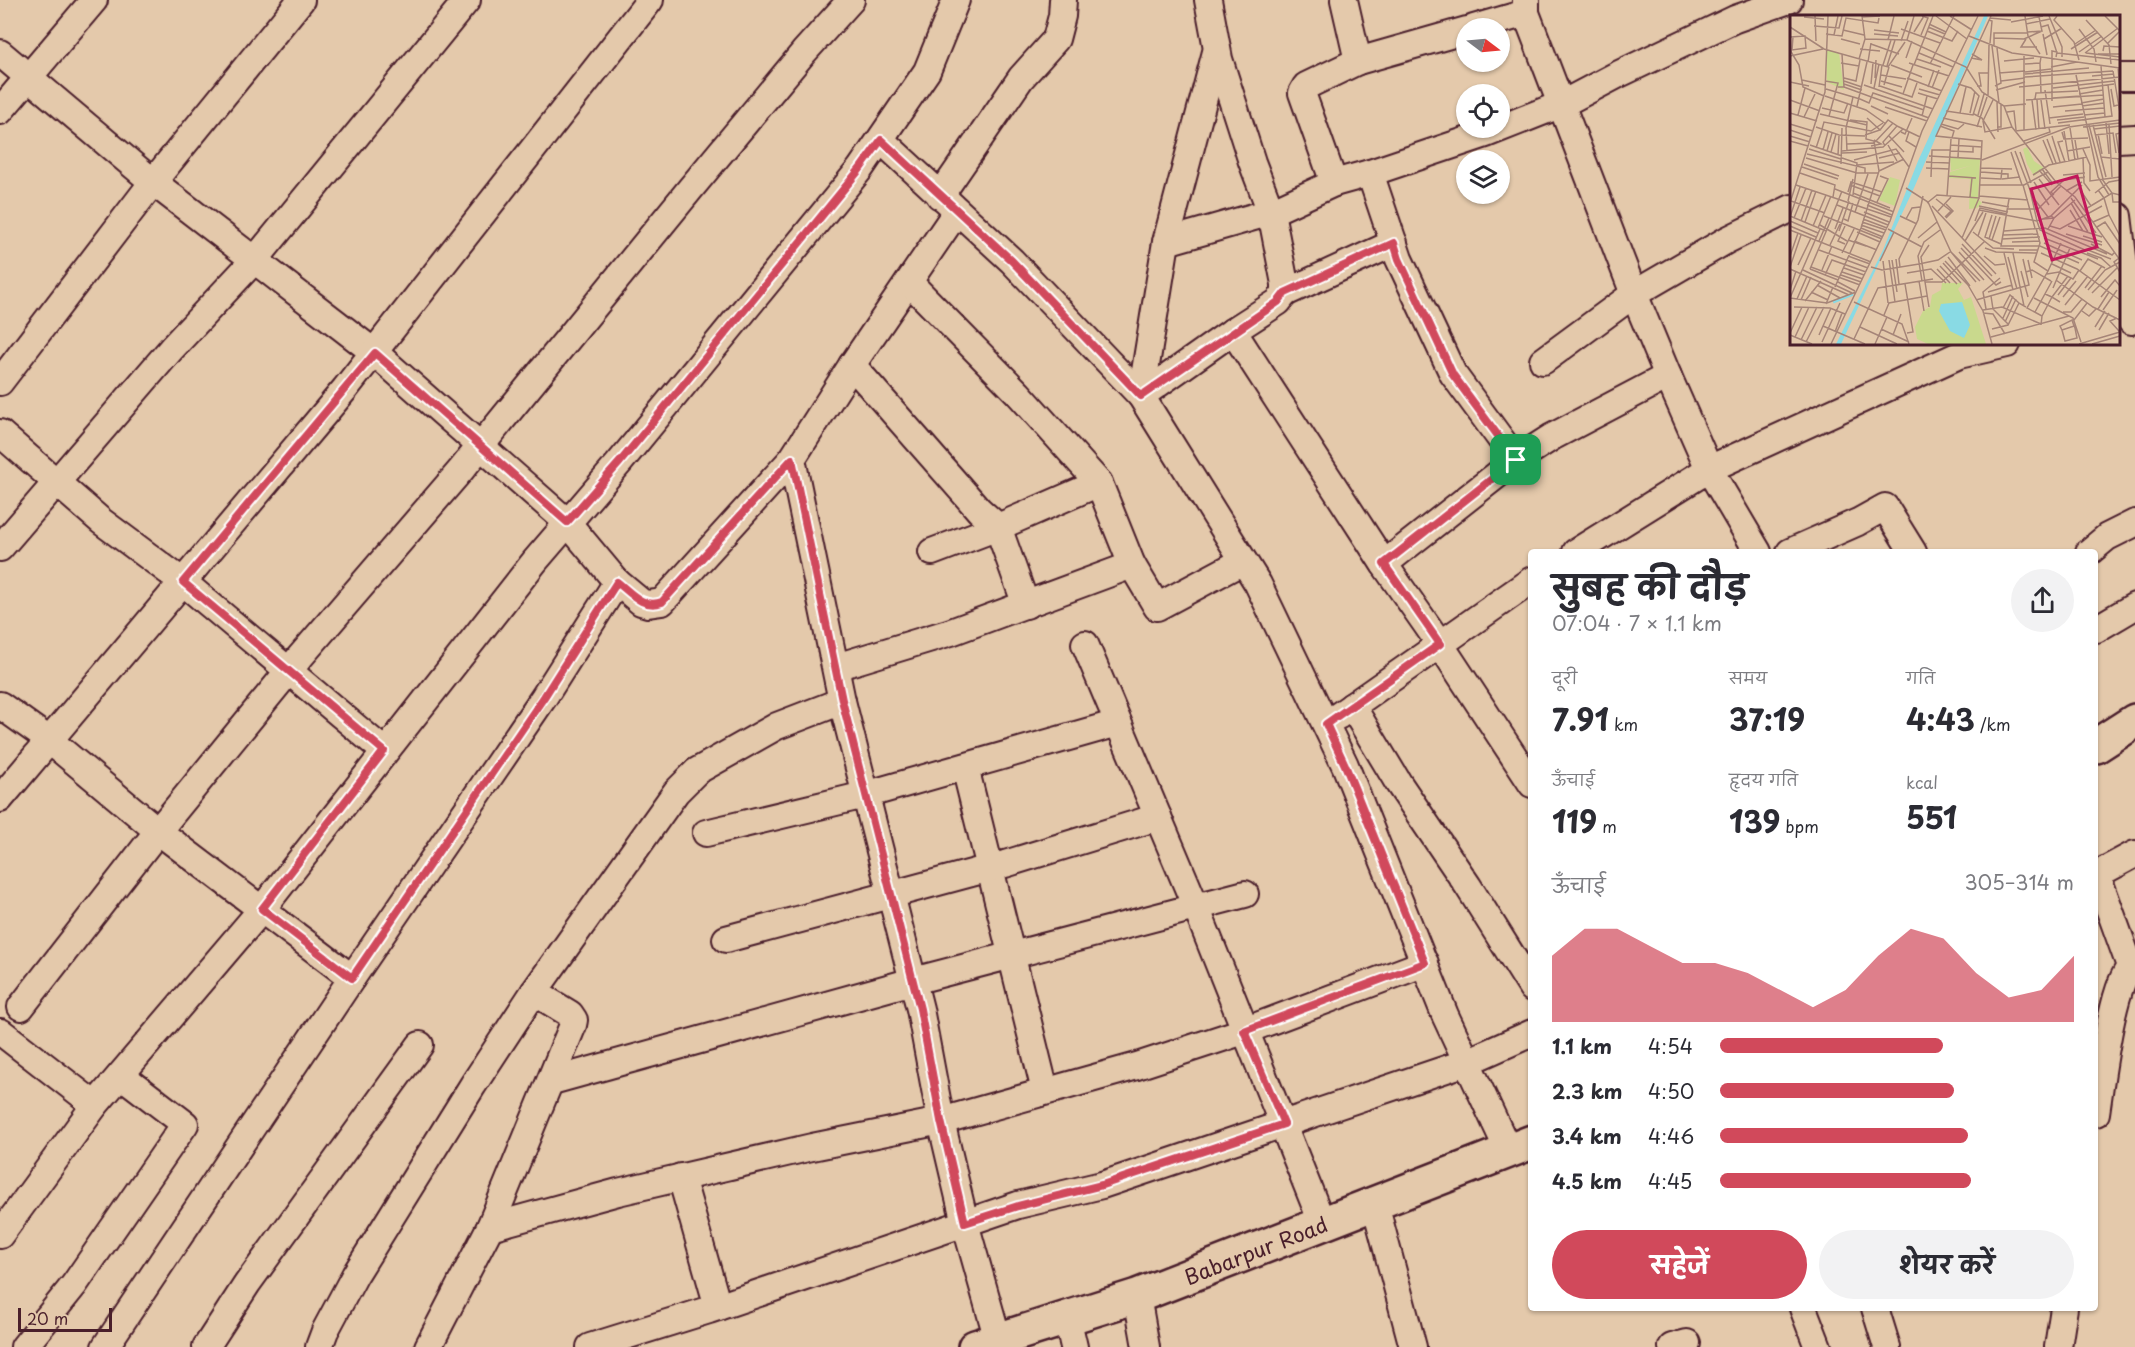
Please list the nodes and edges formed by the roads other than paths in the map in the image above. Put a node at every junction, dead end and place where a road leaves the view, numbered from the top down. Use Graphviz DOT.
graph roads {
  1 [pos="94,0"];
  2 [pos="301,0"];
  3 [pos="467,0"];
  4 [pos="650,0"];
  5 [pos="851,0"];
  6 [pos="956,0"];
  7 [pos="1063,0"];
  8 [pos="1208,0"];
  9 [pos="1344,0"];
  10 [pos="1789,0"];
  11 [pos="1526,6"];
  12 [pos="1498,18"];
  13 [pos="1456,33"];
  14 [pos="1217,48"];
  15 [pos="0,53"];
  16 [pos="1358,61"];
  17 [pos="29,77"];
  18 [pos="1562,104"];
  19 [pos="0,111"];
  20 [pos="2135,138"];
  21 [pos="2120,139"];
  22 [pos="881,140"];
  23 [pos="1370,173"];
  24 [pos="153,182"];
  25 [pos="1334,183"];
  26 [pos="949,203"];
  27 [pos="1790,208"];
  28 [pos="1271,212"];
  29 [pos="2120,237"];
  30 [pos="1167,242"];
  31 [pos="1394,243"];
  32 [pos="255,259"];
  33 [pos="909,282"];
  34 [pos="1285,293"];
  35 [pos="1634,294"];
  36 [pos="2128,322"];
  37 [pos="1233,331"];
  38 [pos="1997,345"];
  39 [pos="1976,347"];
  40 [pos="375,353"];
  41 [pos="1543,361"];
  42 [pos="852,365"];
  43 [pos="1668,376"];
  44 [pos="0,382"];
  45 [pos="1141,396"];
  46 [pos="0,433"];
  47 [pos="480,444"];
  48 [pos="792,459"];
  49 [pos="1516,460"];
  50 [pos="1709,469"];
  51 [pos="56,482"];
  52 [pos="1099,483"];
  53 [pos="567,522"];
  54 [pos="2135,523"];
  55 [pos="998,527"];
  56 [pos="0,548"];
  57 [pos="1581,549"];
  58 [pos="1756,549"];
  59 [pos="1797,549"];
  60 [pos="1911,549"];
  61 [pos="2093,549"];
  62 [pos="932,552"];
  63 [pos="1243,561"];
  64 [pos="1384,564"];
  65 [pos="1132,565"];
  66 [pos="183,582"];
  67 [pos="617,582"];
  68 [pos="1528,583"];
  69 [pos="1026,605"];
  70 [pos="2135,606"];
  71 [pos="2098,628"];
  72 [pos="1085,644"];
  73 [pos="1440,644"];
  74 [pos="836,667"];
  75 [pos="289,670"];
  76 [pos="842,700"];
  77 [pos="0,705"];
  78 [pos="1352,706"];
  79 [pos="2135,721"];
  80 [pos="1118,723"];
  81 [pos="1326,724"];
  82 [pos="49,740"];
  83 [pos="2098,745"];
  84 [pos="384,751"];
  85 [pos="965,767"];
  86 [pos="1528,778"];
  87 [pos="865,795"];
  88 [pos="0,799"];
  89 [pos="1158,817"];
  90 [pos="158,831"];
  91 [pos="706,833"];
  92 [pos="2135,854"];
  93 [pos="989,868"];
  94 [pos="2098,873"];
  95 [pos="2098,879"];
  96 [pos="1245,894"];
  97 [pos="890,895"];
  98 [pos="1196,907"];
  99 [pos="262,909"];
  100 [pos="726,939"];
  101 [pos="1012,954"];
  102 [pos="1425,963"];
  103 [pos="2132,965"];
  104 [pos="352,978"];
  105 [pos="913,981"];
  106 [pos="1528,982"];
  107 [pos="534,993"];
  108 [pos="21,1006"];
  109 [pos="1244,1031"];
  110 [pos="1,1032"];
  111 [pos="1528,1035"];
  112 [pos="420,1045"];
  113 [pos="1467,1062"];
  114 [pos="2099,1067"];
  115 [pos="121,1075"];
  116 [pos="552,1081"];
  117 [pos="2098,1082"];
  118 [pos="1045,1092"];
  119 [pos="95,1105"];
  120 [pos="941,1121"];
  121 [pos="1284,1124"];
  122 [pos="1520,1147"];
  123 [pos="681,1177"];
  124 [pos="1375,1204"];
  125 [pos="965,1223"];
  126 [pos="1323,1225"];
  127 [pos="490,1227"];
  128 [pos="0,1235"];
  129 [pos="1137,1296"];
  130 [pos="718,1307"];
  131 [pos="1804,1311"];
  132 [pos="1876,1311"];
  133 [pos="2064,1311"];
  134 [pos="1070,1332"];
  135 [pos="991,1344"];
  136 [pos="598,1346"];
  137 [pos="24,1347"];
  138 [pos="105,1347"];
  139 [pos="206,1347"];
  140 [pos="319,1347"];
  141 [pos="428,1347"];
  142 [pos="1146,1347"];
  143 [pos="1413,1347"];
  144 [pos="1818,1347"];
  145 [pos="1887,1347"];
  146 [pos="2058,1347"];
  1 -- 17 [label="street"];
  2 -- 24 [label="street"];
  3 -- 32 [label="street"];
  4 -- 40 [label="street"];
  5 -- 47 [label="street"];
  6 -- 22 [label="street"];
  7 -- 26 [label="street"];
  8 -- 14 [label="street"];
  9 -- 16 [label="street"];
  10 -- 18 [label="street"];
  11 -- 12 [label="street"];
  11 -- 18 [label="street"];
  13 -- 16 [label="street"];
  14 -- 28 [label="street"];
  14 -- 30 [label="street"];
  15 -- 17 [label="street"];
  16 -- 25 [label="street"];
  17 -- 19 [label="street"];
  17 -- 24 [label="street"];
  18 -- 23 [label="street"];
  18 -- 35 [label="street"];
  20 -- 21 [label="street"];
  22 -- 26 [label="street"];
  22 -- 53 [label="street"];
  23 -- 25 [label="street"];
  23 -- 31 [label="street"];
  24 -- 32 [label="street"];
  24 -- 44 [label="street"];
  25 -- 28 [label="street"];
  26 -- 33 [label="street"];
  26 -- 45 [label="street"];
  27 -- 35 [label="street"];
  28 -- 30 [label="street"];
  28 -- 34 [label="street"];
  29 -- 36 [label="street"];
  30 -- 45 [label="street"];
  31 -- 34 [label="street"];
  31 -- 49 [label="street"];
  32 -- 40 [label="street"];
  32 -- 51 [label="street"];
  33 -- 42 [label="street"];
  33 -- 52 [label="street"];
  34 -- 37 [label="street"];
  35 -- 41 [label="street"];
  35 -- 43 [label="street"];
  37 -- 45 [label="street"];
  37 -- 64 [label="street"];
  38 -- 39 [label="street"];
  39 -- 50 [label="street"];
  40 -- 47 [label="street"];
  40 -- 66 [label="street"];
  42 -- 48 [label="street"];
  42 -- 55 [label="street"];
  43 -- 49 [label="street"];
  43 -- 50 [label="street"];
  45 -- 63 [label="street"];
  46 -- 51 [label="street"];
  47 -- 53 [label="street"];
  47 -- 75 [label="street"];
  48 -- 67 [label="street"];
  48 -- 74 [label="street"];
  49 -- 64 [label="street"];
  50 -- 57 [label="street"];
  50 -- 58 [label="street"];
  51 -- 56 [label="street"];
  51 -- 66 [label="street"];
  52 -- 55 [label="street"];
  52 -- 65 [label="street"];
  53 -- 67 [label="street"];
  53 -- 84 [label="street"];
  54 -- 61 [label="street"];
  55 -- 62 [label="street"];
  55 -- 69 [label="street"];
  59 -- 60 [label="street"];
  63 -- 65 [label="street"];
  63 -- 81 [label="street"];
  64 -- 73 [label="street"];
  65 -- 69 [label="street"];
  66 -- 75 [label="street"];
  66 -- 82 [label="street"];
  67 -- 104 [label="street"];
  68 -- 73 [label="street"];
  69 -- 74 [label="street"];
  70 -- 71 [label="street"];
  72 -- 80 [label="street"];
  73 -- 78 [label="street"];
  73 -- 86 [label="street"];
  74 -- 76 [label="street"];
  75 -- 84 [label="street"];
  75 -- 90 [label="street"];
  76 -- 87 [label="street"];
  76 -- 107 [label="street"];
  77 -- 82 [label="street"];
  78 -- 81 [label="street"];
  78 -- 106 [label="street"];
  79 -- 83 [label="street"];
  80 -- 85 [label="street"];
  80 -- 89 [label="street"];
  81 -- 102 [label="street"];
  82 -- 88 [label="street"];
  82 -- 90 [label="street"];
  84 -- 99 [label="street"];
  85 -- 87 [label="street"];
  85 -- 93 [label="street"];
  87 -- 91 [label="street"];
  87 -- 97 [label="street"];
  89 -- 93 [label="street"];
  89 -- 98 [label="street"];
  90 -- 99 [label="street"];
  90 -- 108 [label="street"];
  92 -- 94 [label="street"];
  93 -- 97 [label="street"];
  93 -- 101 [label="street"];
  95 -- 103 [label="street"];
  96 -- 98 [label="street"];
  97 -- 100 [label="street"];
  97 -- 105 [label="street"];
  98 -- 101 [label="street"];
  98 -- 109 [label="street"];
  99 -- 104 [label="street"];
  99 -- 115 [label="street"];
  101 -- 105 [label="street"];
  101 -- 118 [label="street"];
  102 -- 109 [label="street"];
  102 -- 113 [label="street"];
  103 -- 114 [label="street"];
  104 -- 138 [label="street"];
  105 -- 116 [label="street"];
  105 -- 120 [label="street"];
  107 -- 116 [label="street"];
  107 -- 140 [label="street"];
  109 -- 118 [label="street"];
  109 -- 121 [label="street"];
  110 -- 119 [label="street"];
  111 -- 113 [label="street"];
  112 -- 139 [label="street"];
  113 -- 121 [label="street"];
  113 -- 122 [label="street"];
  114 -- 117 [label="street"];
  115 -- 119 [label="street"];
  115 -- 137 [label="street"];
  116 -- 127 [label="street"];
  118 -- 120 [label="street"];
  119 -- 128 [label="street"];
  120 -- 123 [label="street"];
  120 -- 125 [label="street"];
  121 -- 125 [label="street"];
  121 -- 126 [label="street"];
  122 -- 124 [label="street, Babarpur Road"];
  123 -- 127 [label="street"];
  123 -- 130 [label="street"];
  124 -- 126 [label="street, Babarpur Road"];
  124 -- 143 [label="street"];
  125 -- 130 [label="street"];
  125 -- 135 [label="street"];
  126 -- 129 [label="street, Babarpur Road"];
  127 -- 141 [label="street"];
  129 -- 134 [label="street, Babarpur Road"];
  129 -- 142 [label="street"];
  130 -- 136 [label="street"];
  131 -- 144 [label="street"];
  132 -- 145 [label="street"];
  133 -- 146 [label="street"];
  134 -- 135 [label="street, Babarpur Road"];
}
